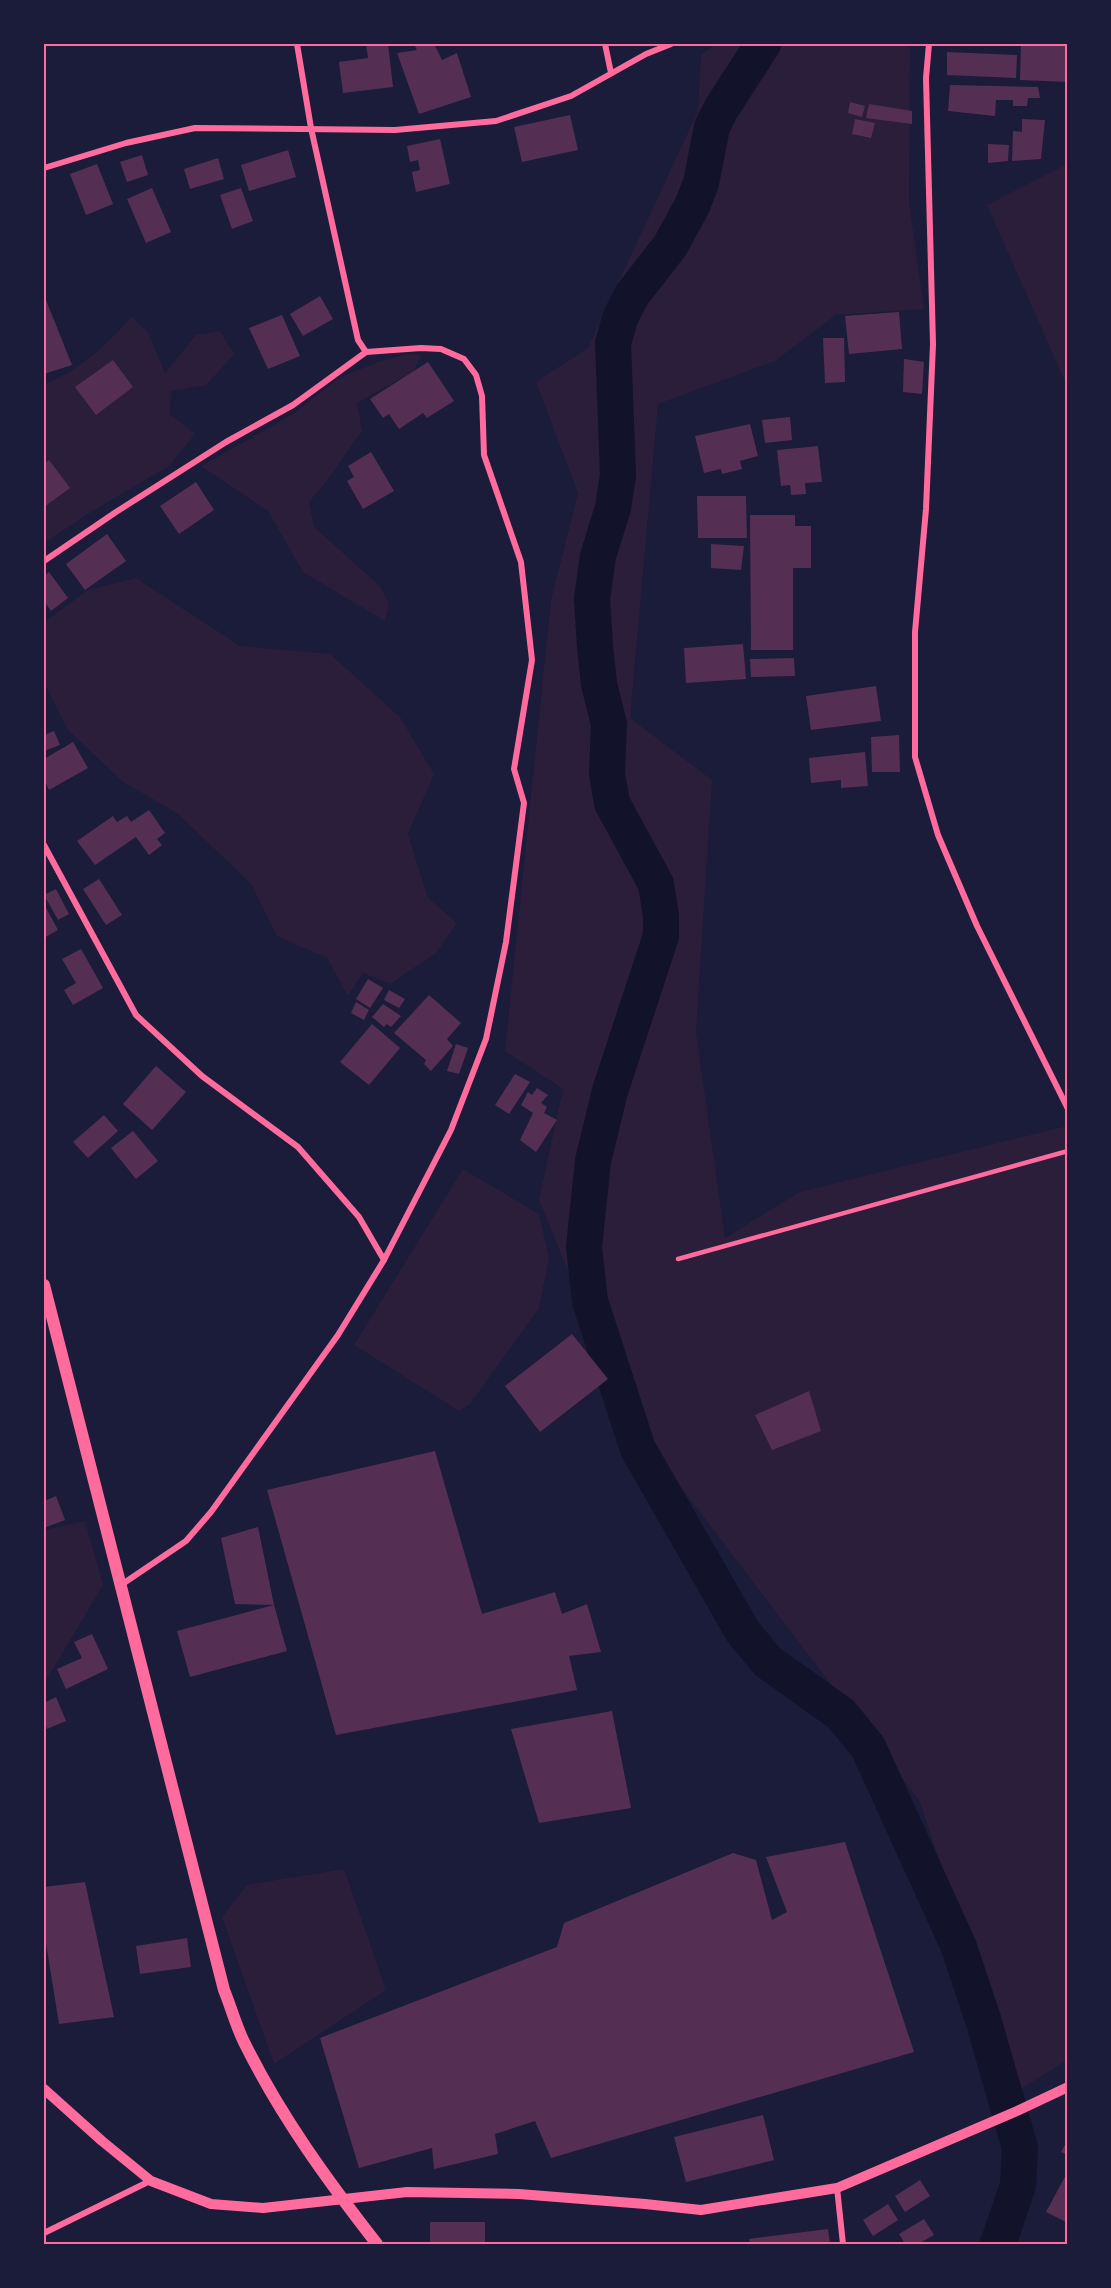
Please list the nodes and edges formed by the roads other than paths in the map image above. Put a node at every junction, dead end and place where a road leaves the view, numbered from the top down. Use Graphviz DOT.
graph roads {
  1 [pos="297,44"];
  2 [pos="605,44"];
  3 [pos="671,44"];
  4 [pos="929,44"];
  5 [pos="611,73"];
  6 [pos="311,128"];
  7 [pos="44,168"];
  8 [pos="366,352"];
  9 [pos="44,561"];
  10 [pos="44,845"];
  11 [pos="1068,1110"];
  12 [pos="1068,1151"];
  13 [pos="678,1259"];
  14 [pos="384,1260"];
  15 [pos="44,1285"];
  16 [pos="121,1585"];
  17 [pos="1068,2087"];
  18 [pos="44,2089"];
  19 [pos="151,2181"];
  20 [pos="837,2188"];
  21 [pos="342,2200"];
  22 [pos="44,2233"];
  23 [pos="377,2244"];
  24 [pos="843,2244"];
  1 -- 6 [label="street"];
  2 -- 5 [label="street"];
  3 -- 5 [label="street"];
  4 -- 11 [label="street"];
  5 -- 6 [label="street"];
  6 -- 7 [label="street"];
  6 -- 8 [label="street"];
  8 -- 9 [label="street"];
  8 -- 14 [label="street"];
  10 -- 14 [label="street"];
  12 -- 13 [label="lane"];
  14 -- 16 [label="street"];
  15 -- 16 [label="main road"];
  16 -- 21 [label="main road"];
  17 -- 20 [label="street"];
  18 -- 19 [label="street"];
  19 -- 21 [label="street"];
  19 -- 22 [label="street"];
  20 -- 21 [label="street"];
  20 -- 24 [label="street"];
  21 -- 23 [label="main road"];
}
